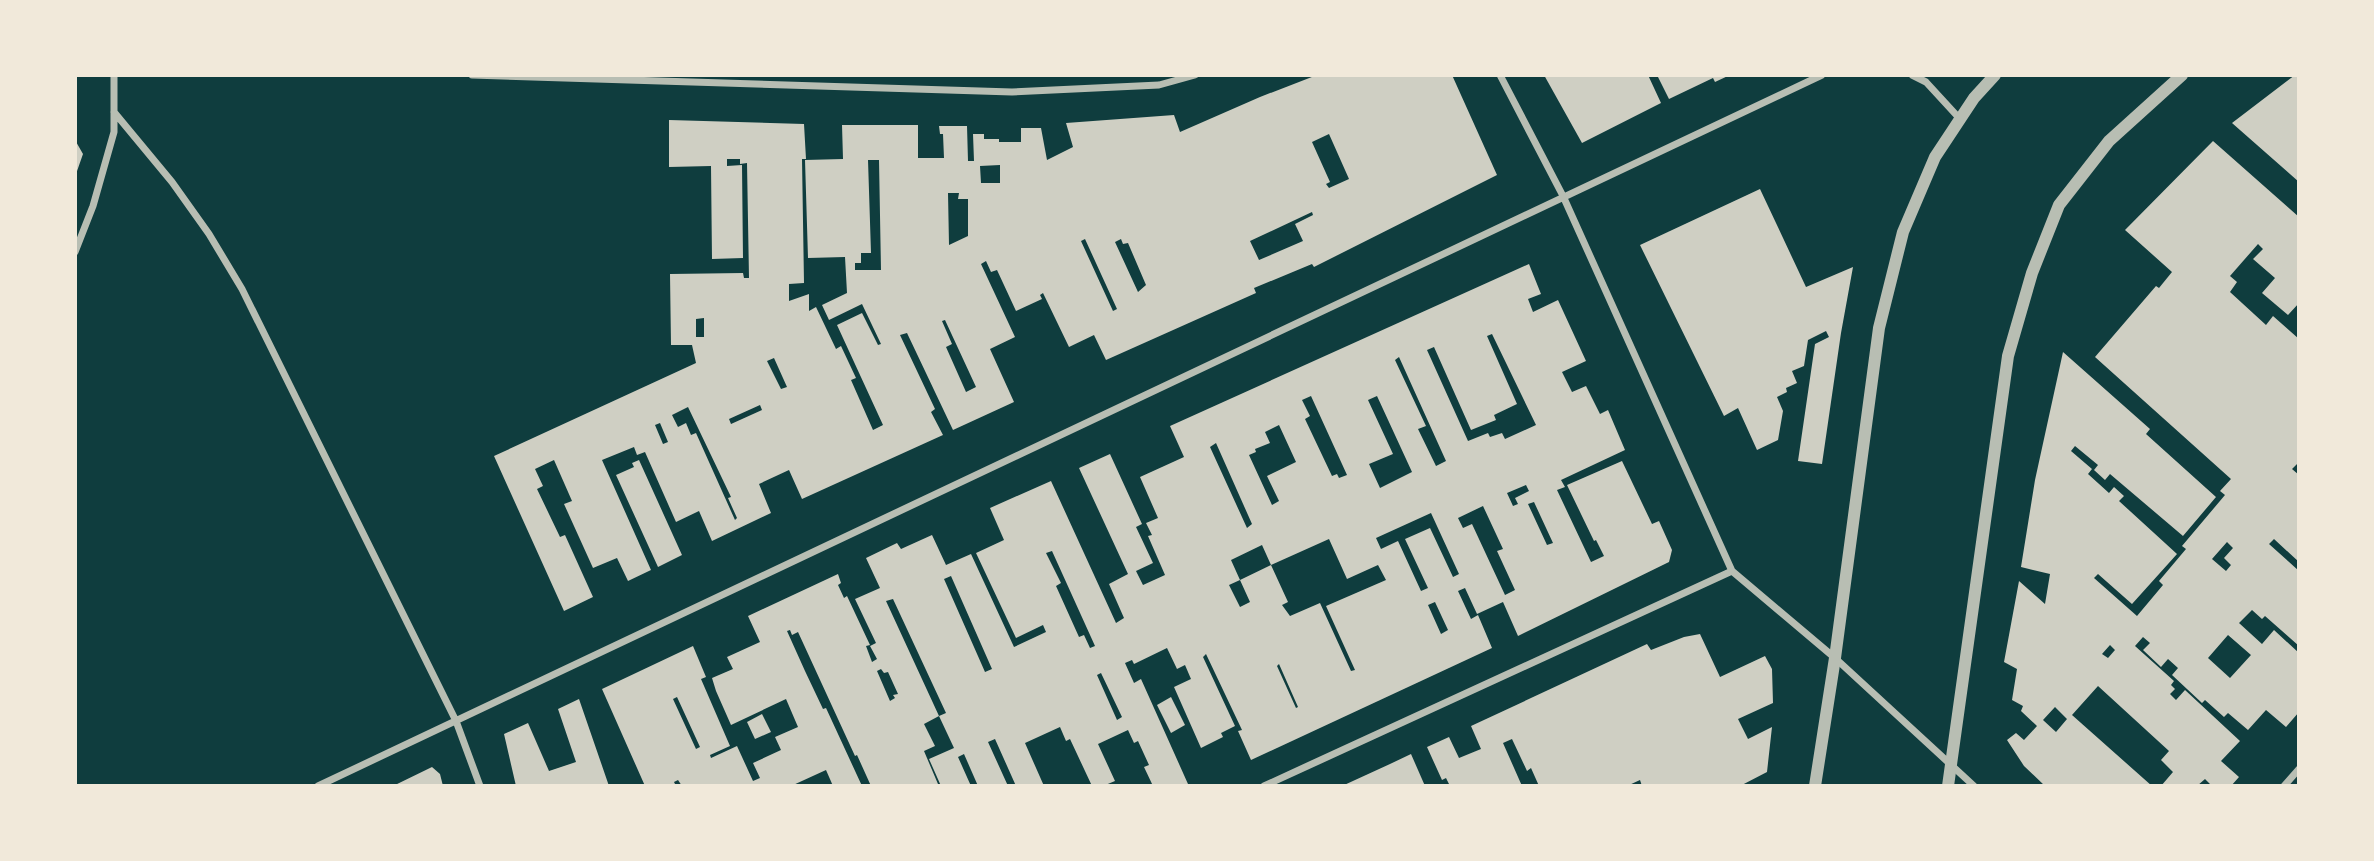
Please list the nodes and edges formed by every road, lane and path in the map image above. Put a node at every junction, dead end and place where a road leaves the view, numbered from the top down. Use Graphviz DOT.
graph roads {
  1 [pos="114,75"];
  2 [pos="472,75"];
  3 [pos="1195,75"];
  4 [pos="1500,75"];
  5 [pos="1822,75"];
  6 [pos="1912,75"];
  7 [pos="1995,75"];
  8 [pos="2182,75"];
  9 [pos="114,112"];
  10 [pos="1960,119"];
  11 [pos="1563,196"];
  12 [pos="75,252"];
  13 [pos="1732,571"];
  14 [pos="1835,658"];
  15 [pos="456,721"];
  16 [pos="1951,765"];
  17 [pos="2299,769"];
  18 [pos="318,786"];
  19 [pos="480,786"];
  20 [pos="1264,786"];
  21 [pos="1815,786"];
  22 [pos="1948,786"];
  23 [pos="1974,786"];
  24 [pos="2284,786"];
  1 -- 9 [label="street"];
  2 -- 3 [label="street"];
  4 -- 11 [label="street"];
  5 -- 11 [label="street"];
  6 -- 10 [label="street"];
  7 -- 10 [label="street"];
  8 -- 16 [label="street"];
  9 -- 12 [label="street"];
  9 -- 15 [label="street"];
  10 -- 14 [label="street"];
  11 -- 13 [label="street"];
  11 -- 15 [label="street"];
  13 -- 14 [label="street"];
  13 -- 20 [label="street"];
  14 -- 16 [label="street"];
  14 -- 21 [label="street"];
  15 -- 18 [label="street"];
  15 -- 19 [label="street"];
  16 -- 22 [label="street"];
  16 -- 23 [label="street"];
  17 -- 24 [label="street"];
}
